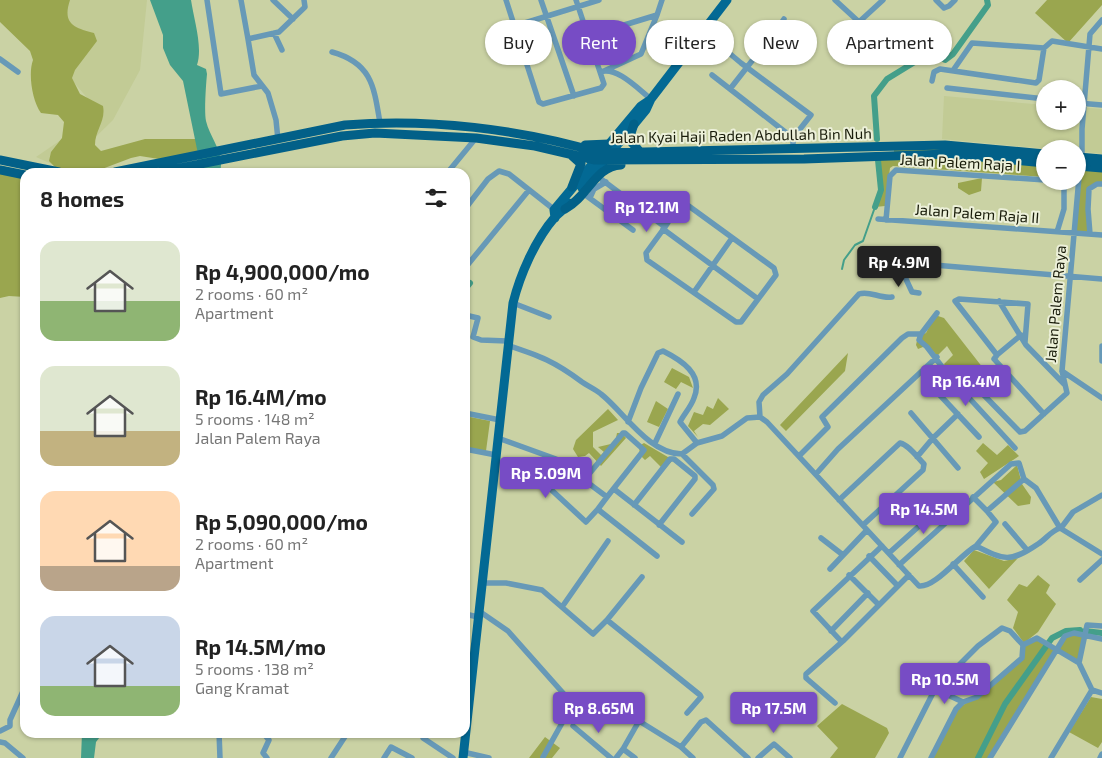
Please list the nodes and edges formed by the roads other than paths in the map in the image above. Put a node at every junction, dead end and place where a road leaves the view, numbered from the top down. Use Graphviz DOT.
graph roads {
  1 [pos="207,0"];
  2 [pos="240,0"];
  3 [pos="273,0"];
  4 [pos="506,0"];
  5 [pos="541,0"];
  6 [pos="599,0"];
  7 [pos="662,0"];
  8 [pos="727,0"];
  9 [pos="835,0"];
  10 [pos="883,0"];
  11 [pos="936,0"];
  12 [pos="955,0"];
  13 [pos="304,3"];
  14 [pos="577,3"];
  15 [pos="547,15"];
  16 [pos="657,15"];
  17 [pos="293,20"];
  18 [pos="513,20"];
  19 [pos="532,20"];
  20 [pos="583,20"];
  21 [pos="713,20"];
  22 [pos="1102,20"];
  23 [pos="636,21"];
  24 [pos="274,34"];
  25 [pos="248,39"];
  26 [pos="1044,48"];
  27 [pos="1088,48"];
  28 [pos="1102,49"];
  29 [pos="282,50"];
  30 [pos="332,52"];
  31 [pos="734,56"];
  32 [pos="0,59"];
  33 [pos="527,65"];
  34 [pos="599,65"];
  35 [pos="678,65"];
  36 [pos="747,67"];
  37 [pos="954,69"];
  38 [pos="18,72"];
  39 [pos="602,72"];
  40 [pos="712,75"];
  41 [pos="1084,80"];
  42 [pos="932,82"];
  43 [pos="262,86"];
  44 [pos="947,88"];
  45 [pos="730,89"];
  46 [pos="574,96"];
  47 [pos="1036,98"];
  48 [pos="650,100"];
  49 [pos="1086,103"];
  50 [pos="1102,105"];
  51 [pos="380,123"];
  52 [pos="634,124"];
  53 [pos="476,138"];
  54 [pos="793,138"];
  55 [pos="278,140"];
  56 [pos="538,142"];
  57 [pos="793,150"];
  58 [pos="894,150"];
  59 [pos="566,152"];
  60 [pos="640,152"];
  61 [pos="1036,153"];
  62 [pos="604,154"];
  63 [pos="1102,159"];
  64 [pos="0,160"];
  65 [pos="669,161"];
  66 [pos="1086,161"];
  67 [pos="1036,162"];
  68 [pos="1086,164"];
  69 [pos="39,168"];
  70 [pos="135,168"];
  71 [pos="180,168"];
  72 [pos="451,168"];
  73 [pos="1102,168"];
  74 [pos="0,170"];
  75 [pos="20,174"];
  76 [pos="596,175"];
  77 [pos="1036,179"];
  78 [pos="606,182"];
  79 [pos="1102,184"];
  80 [pos="572,187"];
  81 [pos="529,190"];
  82 [pos="1064,190"];
  83 [pos="1077,190"];
  84 [pos="587,196"];
  85 [pos="470,202"];
  86 [pos="558,212"];
  87 [pos="878,219"];
  88 [pos="886,220"];
  89 [pos="664,228"];
  90 [pos="633,230"];
  91 [pos="1057,232"];
  92 [pos="1074,233"];
  93 [pos="1090,234"];
  94 [pos="1102,235"];
  95 [pos="732,238"];
  96 [pos="470,262"];
  97 [pos="712,265"];
  98 [pos="1070,274"];
  99 [pos="1102,279"];
  100 [pos="694,292"];
  101 [pos="919,293"];
  102 [pos="892,296"];
  103 [pos="758,299"];
  104 [pos="999,301"];
  105 [pos="512,303"];
  106 [pos="937,314"];
  107 [pos="470,316"];
  108 [pos="549,317"];
  109 [pos="921,334"];
  110 [pos="1021,335"];
  111 [pos="1025,342"];
  112 [pos="507,343"];
  113 [pos="1102,346"];
  114 [pos="996,355"];
  115 [pos="937,357"];
  116 [pos="1102,361"];
  117 [pos="1062,371"];
  118 [pos="1066,387"];
  119 [pos="937,392"];
  120 [pos="678,394"];
  121 [pos="965,394"];
  122 [pos="1102,398"];
  123 [pos="911,413"];
  124 [pos="470,414"];
  125 [pos="958,414"];
  126 [pos="1044,414"];
  127 [pos="760,417"];
  128 [pos="500,420"];
  129 [pos="628,422"];
  130 [pos="979,437"];
  131 [pos="498,438"];
  132 [pos="933,438"];
  133 [pos="656,443"];
  134 [pos="697,443"];
  135 [pos="1015,448"];
  136 [pos="470,451"];
  137 [pos="682,454"];
  138 [pos="496,455"];
  139 [pos="800,455"];
  140 [pos="917,457"];
  141 [pos="560,462"];
  142 [pos="958,468"];
  143 [pos="816,474"];
  144 [pos="1024,478"];
  145 [pos="584,480"];
  146 [pos="614,489"];
  147 [pos="1102,495"];
  148 [pos="607,497"];
  149 [pos="974,497"];
  150 [pos="840,500"];
  151 [pos="946,502"];
  152 [pos="634,505"];
  153 [pos="598,509"];
  154 [pos="987,511"];
  155 [pos="692,514"];
  156 [pos="1005,524"];
  157 [pos="660,525"];
  158 [pos="865,527"];
  159 [pos="1060,528"];
  160 [pos="821,538"];
  161 [pos="608,541"];
  162 [pos="682,542"];
  163 [pos="882,546"];
  164 [pos="976,546"];
  165 [pos="1027,550"];
  166 [pos="889,553"];
  167 [pos="1102,554"];
  168 [pos="842,555"];
  169 [pos="657,556"];
  170 [pos="869,556"];
  171 [pos="1102,560"];
  172 [pos="953,564"];
  173 [pos="900,565"];
  174 [pos="830,569"];
  175 [pos="849,575"];
  176 [pos="909,575"];
  177 [pos="642,577"];
  178 [pos="1080,580"];
  179 [pos="482,583"];
  180 [pos="896,584"];
  181 [pos="868,593"];
  182 [pos="983,597"];
  183 [pos="877,602"];
  184 [pos="562,607"];
  185 [pos="470,614"];
  186 [pos="478,614"];
  187 [pos="607,620"];
  188 [pos="1102,626"];
  189 [pos="831,631"];
  190 [pos="1086,635"];
  191 [pos="1102,639"];
  192 [pos="840,640"];
  193 [pos="1023,645"];
  194 [pos="1055,651"];
  195 [pos="470,663"];
  196 [pos="1079,664"];
  197 [pos="935,690"];
  198 [pos="1092,690"];
  199 [pos="1102,693"];
  200 [pos="20,698"];
  201 [pos="963,702"];
  202 [pos="835,703"];
  203 [pos="687,713"];
  204 [pos="573,726"];
  205 [pos="0,731"];
  206 [pos="219,738"];
  207 [pos="267,738"];
  208 [pos="344,738"];
  209 [pos="423,738"];
  210 [pos="464,738"];
  211 [pos="0,742"];
  212 [pos="681,747"];
  213 [pos="623,749"];
  214 [pos="1102,754"];
  215 [pos="463,755"];
  216 [pos="543,757"];
  217 [pos="24,758"];
  218 [pos="220,758"];
  219 [pos="267,758"];
  220 [pos="331,758"];
  221 [pos="384,758"];
  222 [pos="412,758"];
  223 [pos="453,758"];
  224 [pos="489,758"];
  225 [pos="611,758"];
  226 [pos="616,758"];
  227 [pos="635,758"];
  228 [pos="693,758"];
  229 [pos="748,758"];
  230 [pos="758,758"];
  231 [pos="790,758"];
  232 [pos="900,758"];
  233 [pos="931,758"];
  234 [pos="990,758"];
  235 [pos="1050,758"];
  236 [pos="1100,758"];
  1 -- 43 [label="street"];
  2 -- 25 [label="street"];
  3 -- 17 [label="street"];
  4 -- 18 [label="street"];
  5 -- 15 [label="street"];
  6 -- 14 [label="street"];
  7 -- 16 [label="street"];
  8 -- 21 [label="main road"];
  9 -- 10 [label="street"];
  11 -- 12 [label="street"];
  13 -- 17 [label="street"];
  14 -- 15 [label="street"];
  14 -- 20 [label="street"];
  15 -- 19 [label="street"];
  15 -- 46 [label="street"];
  16 -- 23 [label="street"];
  16 -- 39 [label="street"];
  17 -- 24 [label="street"];
  22 -- 27 [label="street, Jalan Palem Raya"];
  24 -- 25 [label="street"];
  24 -- 29 [label="street"];
  25 -- 43 [label="street"];
  26 -- 27 [label="street"];
  26 -- 37 [label="street"];
  26 -- 37 [label="street"];
  27 -- 28 [label="street"];
  27 -- 41 [label="street, Jalan Palem Raya"];
  30 -- 51 [label="street"];
  31 -- 36 [label="street"];
  32 -- 38 [label="street"];
  33 -- 46 [label="street"];
  34 -- 39 [label="street"];
  35 -- 48 [label="main road"];
  36 -- 45 [label="street"];
  36 -- 54 [label="street"];
  37 -- 42 [label="street"];
  39 -- 46 [label="street"];
  39 -- 48 [label="street"];
  40 -- 45 [label="street"];
  43 -- 55 [label="street"];
  44 -- 47 [label="street"];
  45 -- 54 [label="street"];
  48 -- 52 [label="main road"];
  48 -- 62 [label="main road"];
  49 -- 50 [label="street"];
  51 -- 55 [label="highway, Jalan Kyai Haji Raden Abdullah Bin Nuh"];
  51 -- 56 [label="highway, Jalan Kyai Haji Raden Abdullah Bin Nuh"];
  52 -- 60 [label="highway"];
  52 -- 62 [label="main road"];
  53 -- 56 [label="highway, Jalan Kyai Haji Raden Abdullah Bin Nuh"];
  53 -- 71 [label="highway, Jalan Kyai Haji Raden Abdullah Bin Nuh"];
  53 -- 72 [label="street"];
  54 -- 57 [label="street"];
  55 -- 70 [label="highway, Jalan Kyai Haji Raden Abdullah Bin Nuh"];
  56 -- 59 [label="highway, Jalan Kyai Haji Raden Abdullah Bin Nuh"];
  56 -- 62 [label="highway, Jalan Kyai Haji Raden Abdullah Bin Nuh"];
  57 -- 58 [label="highway, Jalan Kyai Haji Raden Abdullah Bin Nuh"];
  57 -- 60 [label="highway, Jalan Kyai Haji Raden Abdullah Bin Nuh"];
  58 -- 61 [label="highway, Jalan Kyai Haji Raden Abdullah Bin Nuh"];
  58 -- 65 [label="highway, Jalan Kyai Haji Raden Abdullah Bin Nuh"];
  58 -- 67 [label="highway, Jalan Kyai Haji Raden Abdullah Bin Nuh"];
  59 -- 62 [label="highway, Jalan Kyai Haji Raden Abdullah Bin Nuh"];
  59 -- 80 [label="highway"];
  60 -- 62 [label="highway, Jalan Kyai Haji Raden Abdullah Bin Nuh"];
  62 -- 65 [label="highway, Jalan Kyai Haji Raden Abdullah Bin Nuh"];
  62 -- 76 [label="main road"];
  62 -- 80 [label="main road"];
  63 -- 66 [label="highway"];
  64 -- 69 [label="highway"];
  65 -- 76 [label="highway"];
  68 -- 73 [label="highway"];
  74 -- 75 [label="highway"];
  76 -- 78 [label="street"];
  76 -- 84 [label="highway"];
  76 -- 86 [label="main road"];
  77 -- 88 [label="street, Jalan Palem Raja I"];
  78 -- 84 [label="street"];
  78 -- 89 [label="street"];
  79 -- 93 [label="street"];
  80 -- 86 [label="main road"];
  81 -- 85 [label="street"];
  81 -- 86 [label="street"];
  81 -- 96 [label="street"];
  82 -- 91 [label="street"];
  83 -- 92 [label="street, Jalan Palem Raya"];
  84 -- 86 [label="highway"];
  84 -- 90 [label="street"];
  86 -- 105 [label="main road"];
  87 -- 88 [label="street, Jalan Palem Raja II"];
  88 -- 91 [label="street, Jalan Palem Raja II"];
  89 -- 95 [label="street"];
  89 -- 97 [label="street"];
  89 -- 100 [label="street"];
  91 -- 92 [label="street, Jalan Palem Raja II"];
  92 -- 93 [label="street, Jalan Palem Raja II"];
  92 -- 98 [label="street, Jalan Palem Raya"];
  93 -- 94 [label="street, Jalan Palem Raja II"];
  95 -- 97 [label="street"];
  95 -- 103 [label="street"];
  97 -- 100 [label="street"];
  97 -- 103 [label="street"];
  98 -- 99 [label="street"];
  98 -- 101 [label="street"];
  98 -- 117 [label="street, Jalan Palem Raya"];
  100 -- 103 [label="street"];
  102 -- 127 [label="street"];
  104 -- 110 [label="street"];
  104 -- 111 [label="street"];
  104 -- 114 [label="street"];
  105 -- 108 [label="street"];
  105 -- 112 [label="main road"];
  106 -- 109 [label="street"];
  107 -- 112 [label="street"];
  109 -- 115 [label="street"];
  109 -- 139 [label="street"];
  110 -- 111 [label="street"];
  110 -- 114 [label="street"];
  111 -- 118 [label="street"];
  112 -- 128 [label="main road"];
  112 -- 129 [label="street"];
  113 -- 116 [label="street"];
  114 -- 126 [label="street"];
  115 -- 121 [label="street"];
  115 -- 143 [label="street"];
  117 -- 118 [label="street, Jalan Palem Raya"];
  117 -- 122 [label="street"];
  118 -- 126 [label="street"];
  119 -- 125 [label="street"];
  120 -- 133 [label="street"];
  121 -- 126 [label="street"];
  121 -- 135 [label="street"];
  123 -- 132 [label="street"];
  124 -- 128 [label="street"];
  125 -- 130 [label="street"];
  125 -- 132 [label="street"];
  127 -- 134 [label="street"];
  127 -- 139 [label="street"];
  128 -- 131 [label="main road"];
  129 -- 133 [label="street"];
  129 -- 134 [label="street"];
  131 -- 138 [label="main road"];
  131 -- 141 [label="street"];
  132 -- 140 [label="street"];
  132 -- 142 [label="street"];
  133 -- 137 [label="street"];
  134 -- 137 [label="street"];
  136 -- 138 [label="street"];
  137 -- 155 [label="street"];
  138 -- 179 [label="main road"];
  139 -- 143 [label="street"];
  140 -- 150 [label="street"];
  140 -- 158 [label="street"];
  141 -- 145 [label="street"];
  141 -- 153 [label="street"];
  143 -- 150 [label="street"];
  144 -- 149 [label="street"];
  144 -- 154 [label="street"];
  144 -- 159 [label="street"];
  145 -- 146 [label="street"];
  145 -- 148 [label="street"];
  146 -- 148 [label="street"];
  146 -- 152 [label="street"];
  147 -- 159 [label="street"];
  148 -- 153 [label="street"];
  149 -- 154 [label="street"];
  149 -- 173 [label="street"];
  150 -- 158 [label="street"];
  151 -- 166 [label="street"];
  152 -- 157 [label="street"];
  152 -- 157 [label="street"];
  153 -- 169 [label="street"];
  154 -- 164 [label="street"];
  156 -- 165 [label="street"];
  157 -- 162 [label="street"];
  158 -- 163 [label="street"];
  158 -- 168 [label="street"];
  159 -- 165 [label="street"];
  159 -- 167 [label="street"];
  160 -- 168 [label="street"];
  161 -- 184 [label="street"];
  163 -- 166 [label="street"];
  163 -- 170 [label="street"];
  164 -- 165 [label="street"];
  164 -- 172 [label="street"];
  166 -- 173 [label="street"];
  168 -- 174 [label="street"];
  170 -- 175 [label="street"];
  170 -- 180 [label="street"];
  171 -- 178 [label="street"];
  172 -- 176 [label="street"];
  172 -- 182 [label="street"];
  173 -- 176 [label="street"];
  175 -- 181 [label="street"];
  175 -- 189 [label="street"];
  176 -- 202 [label="street"];
  177 -- 187 [label="street"];
  179 -- 184 [label="street"];
  179 -- 186 [label="main road"];
  181 -- 183 [label="street"];
  181 -- 189 [label="street"];
  184 -- 187 [label="street"];
  185 -- 186 [label="street"];
  186 -- 195 [label="main road"];
  186 -- 216 [label="street"];
  187 -- 203 [label="street"];
  188 -- 190 [label="street"];
  189 -- 192 [label="street"];
  190 -- 191 [label="street"];
  190 -- 194 [label="street"];
  190 -- 196 [label="street"];
  193 -- 194 [label="street"];
  193 -- 197 [label="street"];
  193 -- 201 [label="street"];
  194 -- 196 [label="street"];
  194 -- 234 [label="street"];
  196 -- 198 [label="street"];
  197 -- 201 [label="street"];
  197 -- 232 [label="street"];
  198 -- 199 [label="street"];
  198 -- 235 [label="street"];
  200 -- 205 [label="street"];
  201 -- 233 [label="street"];
  204 -- 225 [label="street"];
  206 -- 218 [label="street"];
  207 -- 219 [label="street"];
  208 -- 220 [label="street"];
  209 -- 223 [label="street"];
  210 -- 215 [label="main road"];
  211 -- 217 [label="street"];
  212 -- 213 [label="street"];
  212 -- 228 [label="street"];
  212 -- 229 [label="street"];
  213 -- 226 [label="street"];
  213 -- 227 [label="street"];
  214 -- 236 [label="street"];
  215 -- 224 [label="street"];
  221 -- 222 [label="street"];
  230 -- 231 [label="street"];
}
